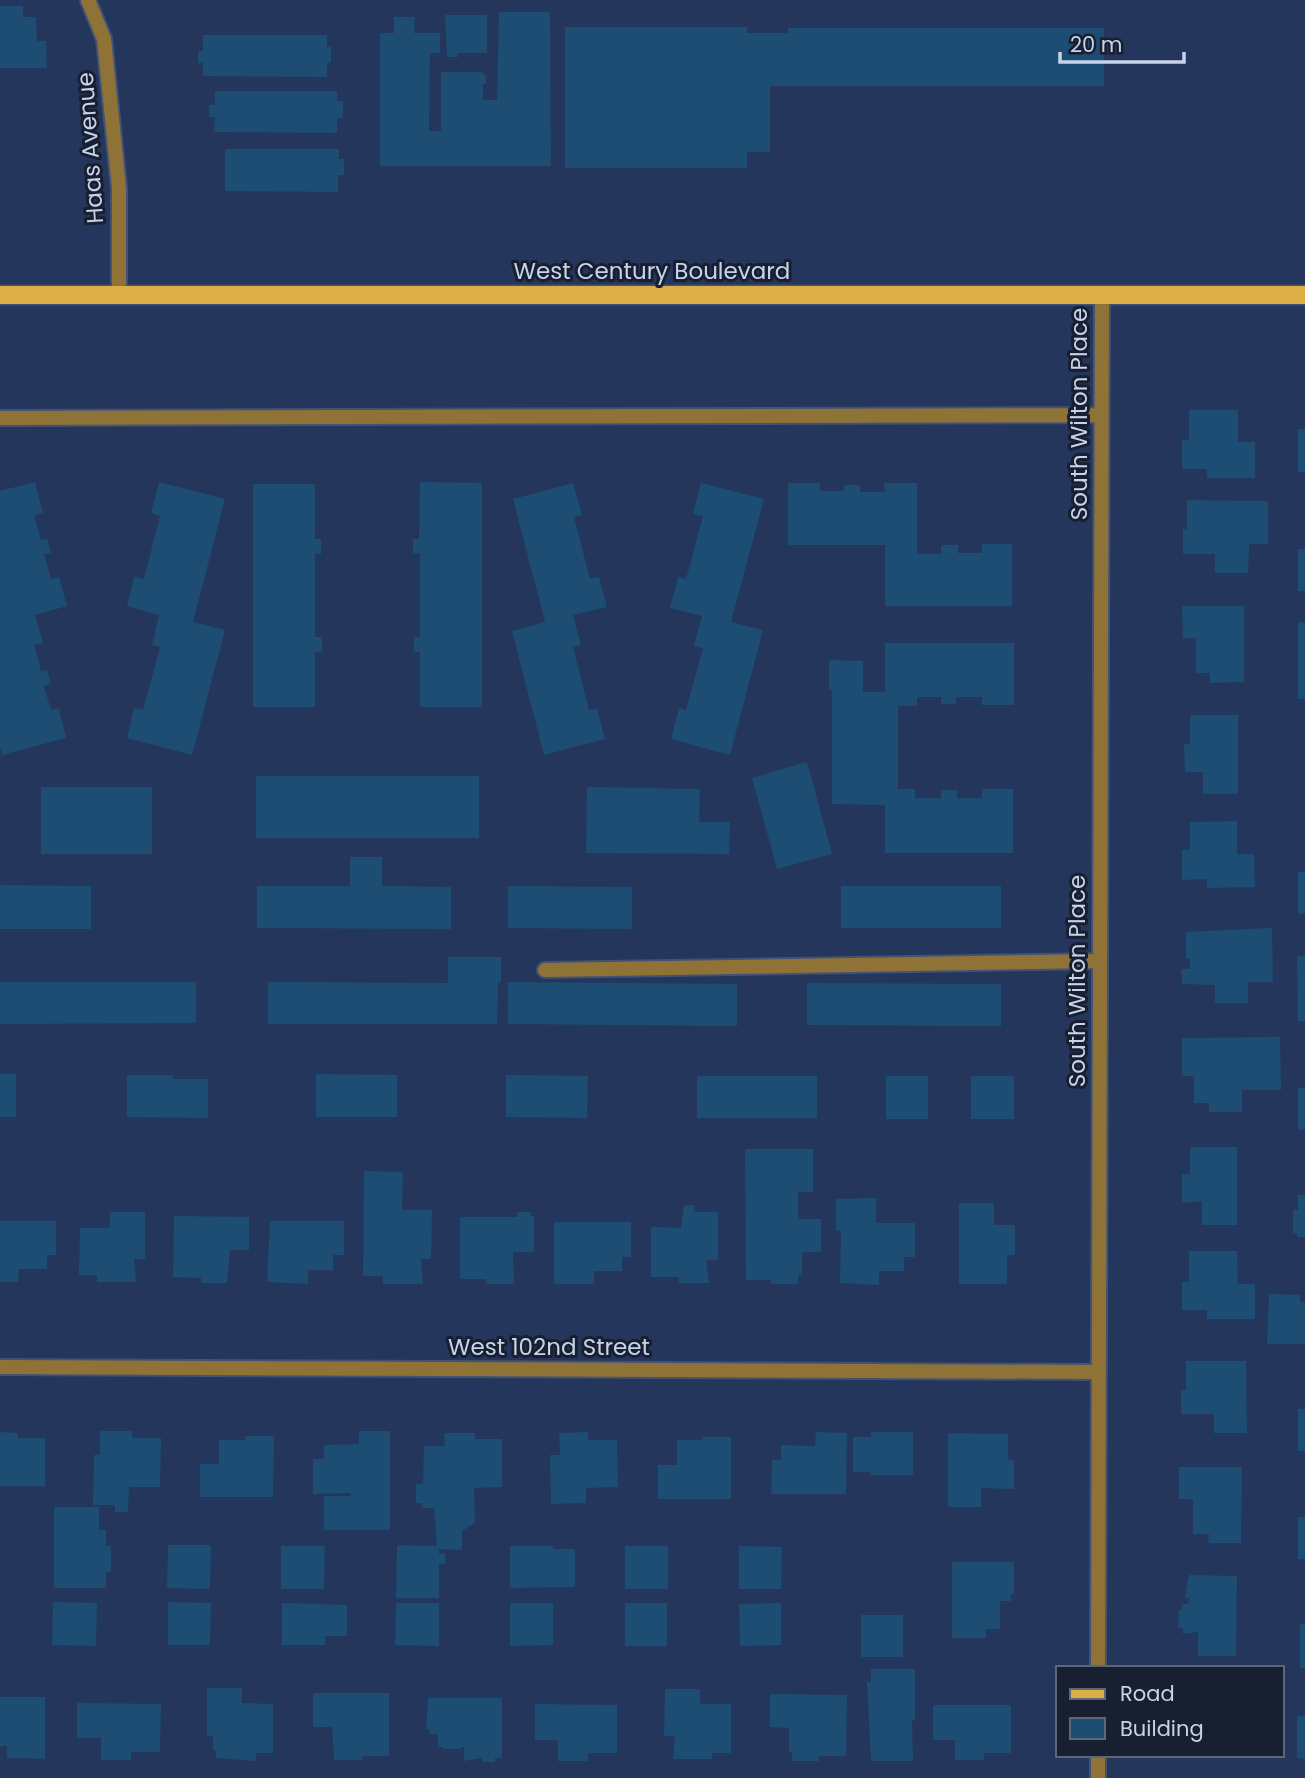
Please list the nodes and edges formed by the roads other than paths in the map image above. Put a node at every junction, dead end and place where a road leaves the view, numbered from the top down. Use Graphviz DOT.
graph roads {
  1 [pos="88,0"];
  2 [pos="0,295"];
  3 [pos="119,295"];
  4 [pos="1102,295"];
  5 [pos="1305,295"];
  6 [pos="1101,415"];
  7 [pos="0,418"];
  8 [pos="1100,961"];
  9 [pos="545,970"];
  10 [pos="0,1367"];
  11 [pos="1098,1372"];
  12 [pos="1098,1666"];
  13 [pos="1098,1757"];
  14 [pos="1098,1778"];
  1 -- 3 [label="street, Haas Avenue"];
  2 -- 3 [label="main road, West Century Boulevard"];
  3 -- 4 [label="main road, West Century Boulevard"];
  4 -- 5 [label="main road, West Century Boulevard"];
  4 -- 6 [label="street, South Wilton Place"];
  6 -- 7 [label="street"];
  6 -- 8 [label="street, South Wilton Place"];
  8 -- 9 [label="street"];
  8 -- 11 [label="street, South Wilton Place"];
  10 -- 11 [label="street, West 102nd Street"];
  11 -- 12 [label="street, South Wilton Place"];
  13 -- 14 [label="street"];
}
